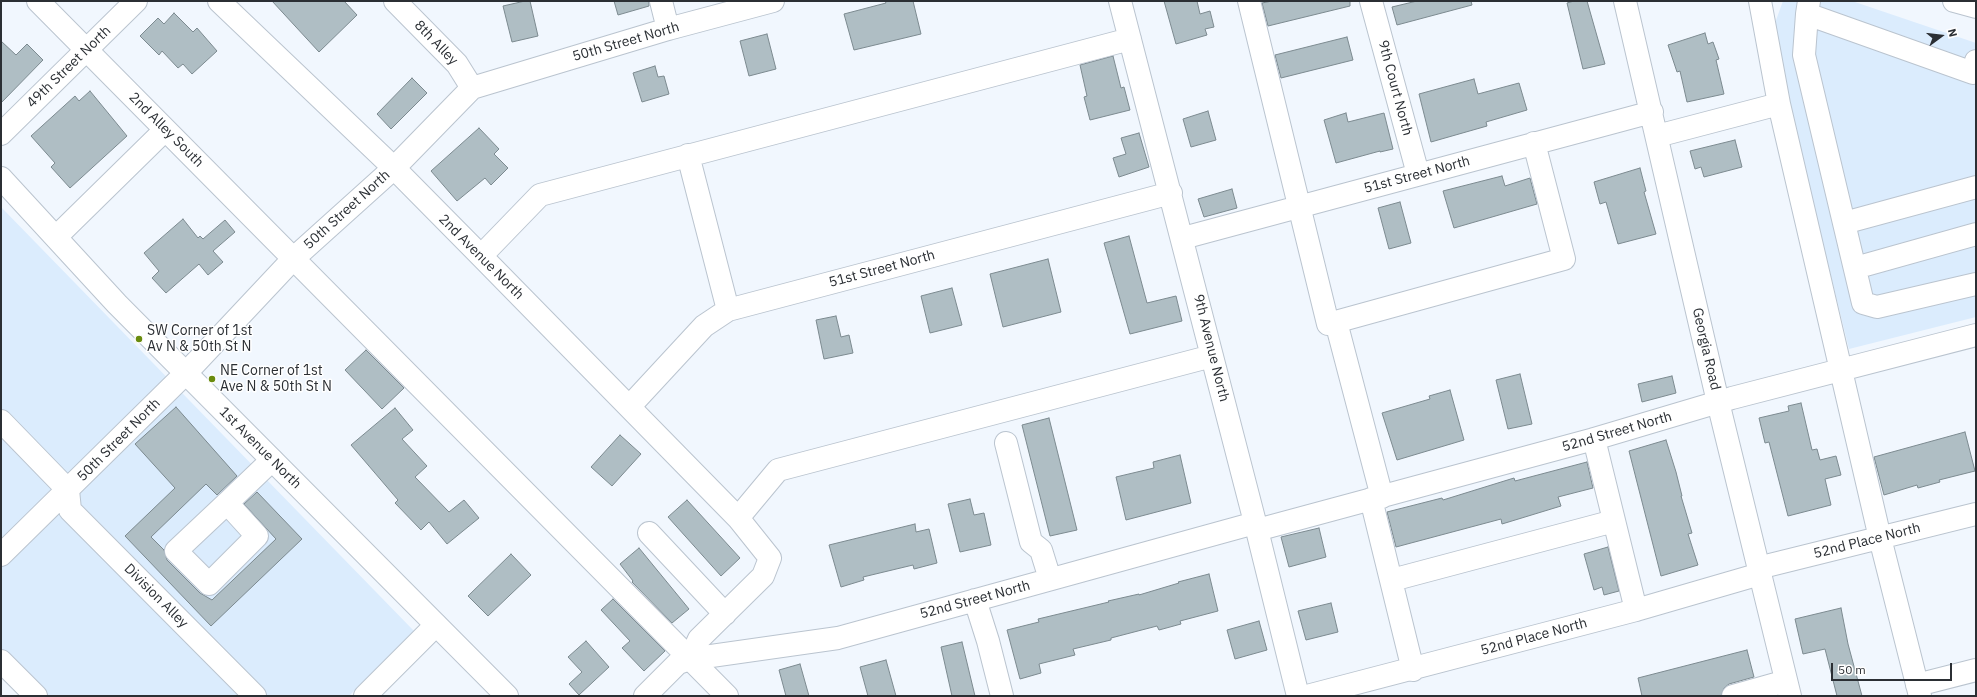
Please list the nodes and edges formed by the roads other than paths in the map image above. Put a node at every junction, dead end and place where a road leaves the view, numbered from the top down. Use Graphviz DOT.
graph roads {
  1 [pos="38,1"];
  2 [pos="136,1"];
  3 [pos="218,1"];
  4 [pos="395,1"];
  5 [pos="661,1"];
  6 [pos="773,1"];
  7 [pos="1120,1"];
  8 [pos="1249,1"];
  9 [pos="1371,1"];
  10 [pos="1625,1"];
  11 [pos="1760,1"];
  12 [pos="1954,1"];
  13 [pos="1808,7"];
  14 [pos="1976,7"];
  15 [pos="668,29"];
  16 [pos="1130,39"];
  17 [pos="86,50"];
  18 [pos="1975,72"];
  19 [pos="472,88"];
  20 [pos="1779,104"];
  21 [pos="1652,112"];
  22 [pos="165,130"];
  23 [pos="1,134"];
  24 [pos="1657,136"];
  25 [pos="1534,143"];
  26 [pos="688,155"];
  27 [pos="394,168"];
  28 [pos="1418,174"];
  29 [pos="1,178"];
  30 [pos="1976,187"];
  31 [pos="1171,193"];
  32 [pos="1299,207"];
  33 [pos="1844,223"];
  34 [pos="1976,234"];
  35 [pos="56,237"];
  36 [pos="1182,238"];
  37 [pos="481,256"];
  38 [pos="294,258"];
  39 [pos="1855,268"];
  40 [pos="1976,284"];
  41 [pos="728,310"];
  42 [pos="1336,322"];
  43 [pos="1976,335"];
  44 [pos="1212,356"];
  45 [pos="1840,370"];
  46 [pos="186,373"];
  47 [pos="1718,402"];
  48 [pos="629,407"];
  49 [pos="1,420"];
  50 [pos="1594,439"];
  51 [pos="1006,443"];
  52 [pos="272,460"];
  53 [pos="68,490"];
  54 [pos="1376,498"];
  55 [pos="227,502"];
  56 [pos="1976,514"];
  57 [pos="738,518"];
  58 [pos="1614,522"];
  59 [pos="1256,526"];
  60 [pos="649,533"];
  61 [pos="1880,538"];
  62 [pos="1,555"];
  63 [pos="1759,571"];
  64 [pos="1050,579"];
  65 [pos="1392,580"];
  66 [pos="975,600"];
  67 [pos="1636,610"];
  68 [pos="725,614"];
  69 [pos="436,625"];
  70 [pos="690,659"];
  71 [pos="1,660"];
  72 [pos="1413,670"];
  73 [pos="1976,670"];
  74 [pos="1788,689"];
  75 [pos="1918,690"];
  76 [pos="36,696"];
  77 [pos="255,696"];
  78 [pos="365,696"];
  79 [pos="507,696"];
  80 [pos="645,696"];
  81 [pos="727,696"];
  82 [pos="1002,696"];
  83 [pos="1298,696"];
  84 [pos="1308,696"];
  85 [pos="1733,696"];
  1 -- 17 [label="street, 2nd Alley South"];
  2 -- 17 [label="street, 49th Street North"];
  3 -- 27 [label="street, 2nd Avenue North"];
  4 -- 19 [label="street, 8th Alley"];
  5 -- 15 [label="street"];
  6 -- 15 [label="street, 50th Street North"];
  7 -- 16 [label="street, 9th Avenue North"];
  8 -- 32 [label="street"];
  9 -- 28 [label="street, 9th Court North"];
  10 -- 21 [label="street, Georgia Road"];
  11 -- 20 [label="street"];
  12 -- 14 [label="street"];
  13 -- 18 [label="street"];
  13 -- 33 [label="street"];
  15 -- 19 [label="street, 50th Street North"];
  16 -- 26 [label="street"];
  16 -- 31 [label="street, 9th Avenue North"];
  17 -- 22 [label="street, 2nd Alley South"];
  17 -- 23 [label="street, 49th Street North"];
  19 -- 27 [label="street, 50th Street North"];
  20 -- 24 [label="street"];
  20 -- 45 [label="street"];
  21 -- 24 [label="street, Georgia Road"];
  21 -- 25 [label="street, 51st Street North"];
  22 -- 35 [label="street"];
  22 -- 38 [label="street, 2nd Alley South"];
  24 -- 47 [label="street, Georgia Road"];
  25 -- 28 [label="street, 51st Street North"];
  25 -- 42 [label="street"];
  26 -- 37 [label="street"];
  26 -- 41 [label="street"];
  27 -- 37 [label="street, 2nd Avenue North"];
  27 -- 38 [label="street, 50th Street North"];
  28 -- 32 [label="street, 51st Street North"];
  29 -- 35 [label="street, 1st Avenue North"];
  30 -- 33 [label="street"];
  31 -- 36 [label="street, 9th Avenue North"];
  31 -- 41 [label="street, 51st Street North"];
  32 -- 36 [label="street, 51st Street North"];
  32 -- 42 [label="street"];
  33 -- 39 [label="street"];
  34 -- 39 [label="street"];
  35 -- 46 [label="street, 1st Avenue North"];
  36 -- 44 [label="street, 9th Avenue North"];
  37 -- 48 [label="street, 2nd Avenue North"];
  38 -- 46 [label="street, 50th Street North"];
  38 -- 70 [label="street, 2nd Alley South"];
  39 -- 40 [label="street"];
  41 -- 48 [label="street, 51st Street North"];
  42 -- 54 [label="street"];
  43 -- 45 [label="street, 52nd Street North"];
  44 -- 57 [label="street"];
  44 -- 59 [label="street, 9th Avenue North"];
  45 -- 47 [label="street, 52nd Street North"];
  45 -- 61 [label="street"];
  46 -- 52 [label="street, 1st Avenue North"];
  46 -- 53 [label="street, 50th Street North"];
  47 -- 50 [label="street, 52nd Street North"];
  47 -- 63 [label="street, Georgia Road"];
  48 -- 57 [label="street, 2nd Avenue North"];
  49 -- 53 [label="street"];
  50 -- 54 [label="street, 52nd Street North"];
  50 -- 58 [label="street"];
  51 -- 64 [label="street"];
  52 -- 55 [label="street"];
  52 -- 69 [label="street, 1st Avenue North"];
  53 -- 62 [label="street, 50th Street North"];
  53 -- 77 [label="street, Division Alley"];
  54 -- 59 [label="street, 52nd Street North"];
  54 -- 65 [label="street"];
  56 -- 61 [label="street, 52nd Place North"];
  57 -- 68 [label="street"];
  58 -- 65 [label="street"];
  58 -- 67 [label="street"];
  59 -- 64 [label="street, 52nd Street North"];
  59 -- 83 [label="street, 9th Avenue North"];
  60 -- 68 [label="street"];
  61 -- 63 [label="street, 52nd Place North"];
  61 -- 75 [label="street"];
  63 -- 67 [label="street, 52nd Place North"];
  63 -- 74 [label="street, Georgia Road"];
  64 -- 66 [label="street, 52nd Street North"];
  65 -- 72 [label="street"];
  66 -- 70 [label="street, 52nd Street North"];
  66 -- 82 [label="street"];
  67 -- 72 [label="street, 52nd Place North"];
  68 -- 70 [label="street"];
  69 -- 78 [label="street"];
  69 -- 79 [label="street, 1st Avenue North"];
  70 -- 80 [label="street, 52nd Street North"];
  70 -- 81 [label="street, 2nd Alley South"];
  71 -- 76 [label="street"];
  72 -- 84 [label="street, 52nd Place North"];
  73 -- 75 [label="street"];
  74 -- 85 [label="street"];
}
